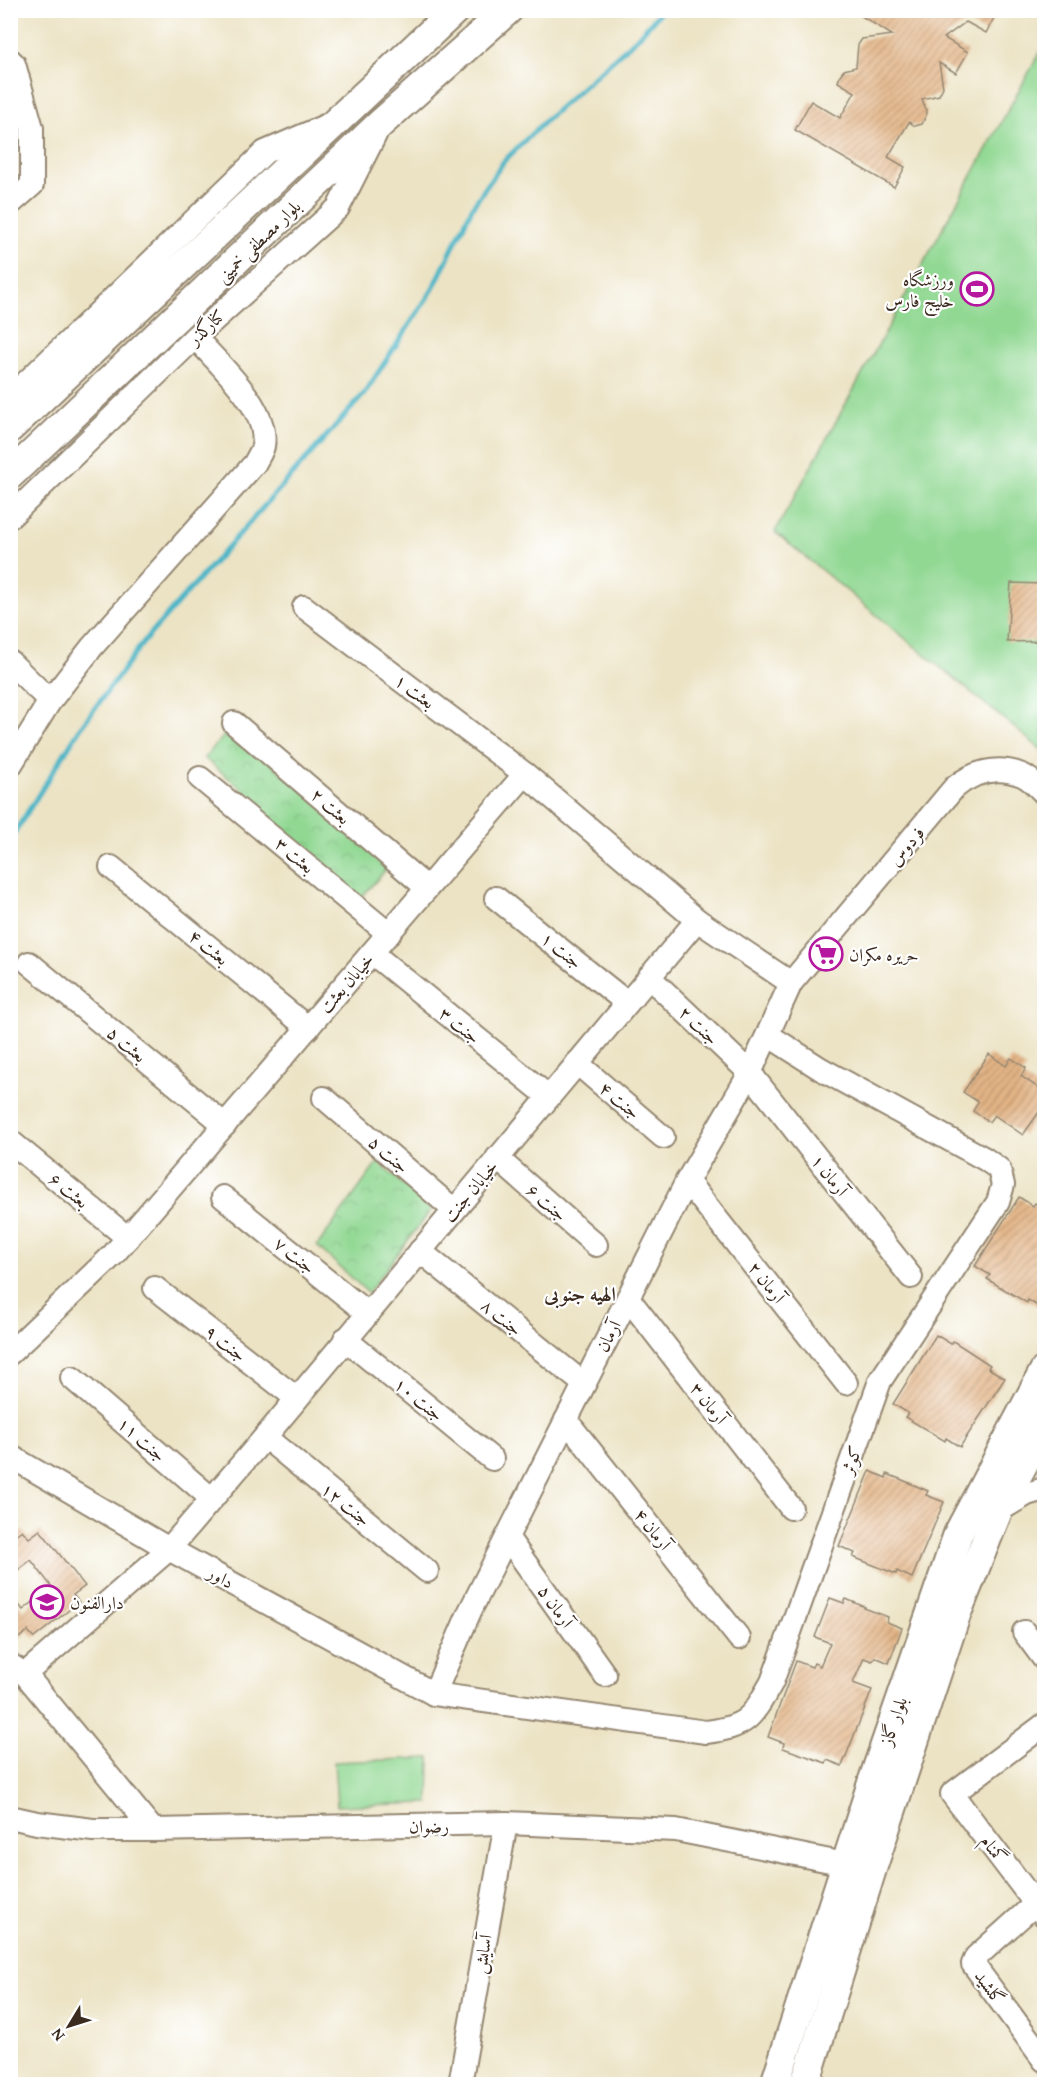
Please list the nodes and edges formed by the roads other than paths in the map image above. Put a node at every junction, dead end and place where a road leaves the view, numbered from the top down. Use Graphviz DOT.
graph roads {
  1 [pos="455,10"];
  2 [pos="508,10"];
  3 [pos="10,60"];
  4 [pos="340,119"];
  5 [pos="381,123"];
  6 [pos="10,204"];
  7 [pos="195,337"];
  8 [pos="10,398"];
  9 [pos="10,428"];
  10 [pos="10,475"];
  11 [pos="10,517"];
  12 [pos="304,607"];
  13 [pos="10,662"];
  14 [pos="50,701"];
  15 [pos="234,723"];
  16 [pos="10,766"];
  17 [pos="525,774"];
  18 [pos="200,778"];
  19 [pos="1044,793"];
  20 [pos="111,867"];
  21 [pos="428,888"];
  22 [pos="496,898"];
  23 [pos="697,920"];
  24 [pos="388,934"];
  25 [pos="372,953"];
  26 [pos="29,963"];
  27 [pos="649,977"];
  28 [pos="791,983"];
  29 [pos="627,1003"];
  30 [pos="308,1028"];
  31 [pos="768,1035"];
  32 [pos="577,1063"];
  33 [pos="750,1073"];
  34 [pos="549,1097"];
  35 [pos="324,1098"];
  36 [pos="225,1125"];
  37 [pos="663,1137"];
  38 [pos="10,1142"];
  39 [pos="497,1158"];
  40 [pos="687,1181"];
  41 [pos="223,1197"];
  42 [pos="454,1210"];
  43 [pos="128,1238"];
  44 [pos="596,1245"];
  45 [pos="420,1251"];
  46 [pos="911,1277"];
  47 [pos="155,1288"];
  48 [pos="628,1298"];
  49 [pos="367,1313"];
  50 [pos="345,1339"];
  51 [pos="15,1340"];
  52 [pos="1044,1371"];
  53 [pos="72,1378"];
  54 [pos="846,1383"];
  55 [pos="584,1384"];
  56 [pos="296,1398"];
  57 [pos="566,1420"];
  58 [pos="1044,1426"];
  59 [pos="265,1437"];
  60 [pos="10,1456"];
  61 [pos="492,1459"];
  62 [pos="1044,1489"];
  63 [pos="212,1498"];
  64 [pos="791,1508"];
  65 [pos="998,1511"];
  66 [pos="507,1537"];
  67 [pos="169,1549"];
  68 [pos="427,1571"];
  69 [pos="1024,1632"];
  70 [pos="739,1638"];
  71 [pos="1044,1659"];
  72 [pos="18,1669"];
  73 [pos="605,1675"];
  74 [pos="434,1694"];
  75 [pos="1044,1725"];
  76 [pos="10,1817"];
  77 [pos="506,1823"];
  78 [pos="153,1830"];
  79 [pos="858,1868"];
  80 [pos="1042,1905"];
  81 [pos="1044,2060"];
  82 [pos="460,2085"];
  83 [pos="775,2085"];
  84 [pos="805,2085"];
  1 -- 4 [label="main road, بلوار مصطفی خمینی"];
  2 -- 5 [label="main road, بلوار مصطفی خمینی"];
  3 -- 6 [label="street"];
  4 -- 8 [label="street"];
  4 -- 9 [label="main road, بلوار مصطفی خمینی"];
  5 -- 7 [label="street, کنارگذر"];
  5 -- 10 [label="main road, بلوار مصطفی خمینی"];
  7 -- 11 [label="street, کنارگذر"];
  7 -- 14 [label="street"];
  12 -- 17 [label="street, بعثت ۱"];
  13 -- 14 [label="street"];
  14 -- 16 [label="street"];
  15 -- 21 [label="street, بعثت ۲"];
  17 -- 21 [label="street, خیابان بعثت"];
  17 -- 23 [label="street"];
  18 -- 24 [label="street, بعثت ۳"];
  19 -- 28 [label="street, فردوس"];
  20 -- 30 [label="street, بعثت ۴"];
  21 -- 24 [label="street, خیابان بعثت"];
  22 -- 29 [label="street, جنت ۱"];
  23 -- 27 [label="street, خیابان جنت"];
  23 -- 28 [label="street"];
  24 -- 25 [label="street, خیابان بعثت"];
  25 -- 30 [label="street, خیابان بعثت"];
  25 -- 34 [label="street, جنت ۳"];
  26 -- 36 [label="street, بعثت ۵"];
  27 -- 29 [label="street, خیابان جنت"];
  27 -- 33 [label="street, جنت ۲"];
  28 -- 31 [label="street, آرمان"];
  29 -- 32 [label="street, خیابان جنت"];
  30 -- 36 [label="street, خیابان بعثت"];
  31 -- 33 [label="street, آرمان"];
  31 -- 74 [label="street, کوثر"];
  32 -- 34 [label="street, خیابان جنت"];
  32 -- 37 [label="street, جنت ۴"];
  33 -- 40 [label="street, آرمان"];
  33 -- 46 [label="street, آرمان ۱"];
  34 -- 39 [label="street, خیابان جنت"];
  35 -- 42 [label="street, جنت ۵"];
  36 -- 43 [label="street, خیابان بعثت"];
  38 -- 43 [label="street, بعثت ۶"];
  39 -- 42 [label="street, خیابان جنت"];
  39 -- 44 [label="street, جنت ۶"];
  40 -- 48 [label="street, آرمان"];
  40 -- 54 [label="street, آرمان ۲"];
  41 -- 49 [label="street, جنت ۷"];
  42 -- 45 [label="street, خیابان جنت"];
  43 -- 51 [label="street, خیابان بعثت"];
  45 -- 49 [label="street, خیابان جنت"];
  45 -- 55 [label="street, جنت ۸"];
  47 -- 56 [label="street, جنت ۹"];
  48 -- 55 [label="street, آرمان"];
  48 -- 64 [label="street, آرمان ۳"];
  49 -- 50 [label="street, خیابان جنت"];
  50 -- 56 [label="street, خیابان جنت"];
  50 -- 61 [label="street, جنت ۱۰"];
  52 -- 79 [label="main road, بلوار گاز"];
  53 -- 63 [label="street, جنت ۱۱"];
  55 -- 57 [label="street, آرمان"];
  56 -- 59 [label="street, خیابان جنت"];
  57 -- 66 [label="street, آرمان"];
  57 -- 70 [label="street, آرمان ۴"];
  58 -- 65 [label="main road, بلوار گاز"];
  59 -- 63 [label="street, خیابان جنت"];
  59 -- 68 [label="street, جنت ۱۲"];
  60 -- 67 [label="street, داور"];
  62 -- 65 [label="street"];
  63 -- 67 [label="street, خیابان جنت"];
  65 -- 79 [label="main road, بلوار گاز"];
  66 -- 73 [label="street, آرمان ۵"];
  66 -- 74 [label="street, آرمان"];
  67 -- 72 [label="street, خیابان جنت"];
  67 -- 74 [label="street, داور"];
  69 -- 71 [label="street"];
  72 -- 78 [label="street"];
  75 -- 80 [label="street, گمنام"];
  76 -- 78 [label="street, رضوان"];
  77 -- 78 [label="street, رضوان"];
  77 -- 79 [label="street, رضوان"];
  77 -- 82 [label="street, آسایش"];
  79 -- 83 [label="main road, بلوار گاز"];
  79 -- 84 [label="main road, بلوار گاز"];
  80 -- 81 [label="street, گلشید"];
}
